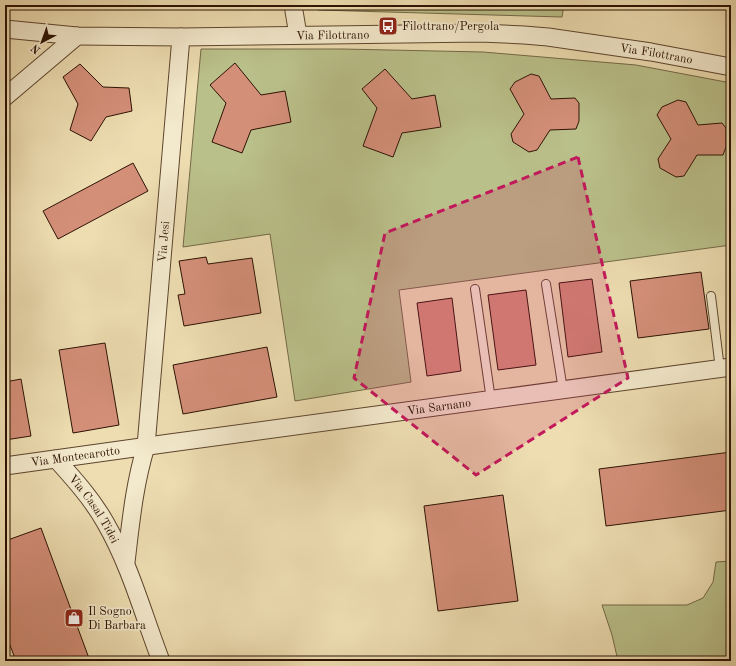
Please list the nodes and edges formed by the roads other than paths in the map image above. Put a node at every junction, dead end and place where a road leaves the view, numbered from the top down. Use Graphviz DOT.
graph roads {
  1 [pos="293,5"];
  2 [pos="5,29"];
  3 [pos="298,35"];
  4 [pos="76,36"];
  5 [pos="181,37"];
  6 [pos="731,68"];
  7 [pos="5,97"];
  8 [pos="546,284"];
  9 [pos="475,289"];
  10 [pos="711,296"];
  11 [pos="725,368"];
  12 [pos="563,390"];
  13 [pos="491,400"];
  14 [pos="146,446"];
  15 [pos="56,459"];
  16 [pos="5,466"];
  17 [pos="126,562"];
  18 [pos="160,661"];
  1 -- 3 [label="street"];
  2 -- 4 [label="street, Via Filottrano"];
  3 -- 5 [label="street, Via Filottrano"];
  3 -- 6 [label="street, Via Filottrano"];
  4 -- 5 [label="street, Via Filottrano"];
  4 -- 7 [label="street"];
  5 -- 14 [label="street, Via Jesi"];
  8 -- 12 [label="lane"];
  9 -- 13 [label="lane"];
  10 -- 11 [label="lane"];
  11 -- 12 [label="street, Via Sarnano"];
  12 -- 13 [label="street, Via Sarnano"];
  13 -- 14 [label="street, Via Sarnano"];
  14 -- 15 [label="street, Via Montecarotto"];
  14 -- 17 [label="street, Via Casal Tidei"];
  15 -- 16 [label="street, Via Montecarotto"];
  15 -- 17 [label="street, Via Casal Tidei"];
  17 -- 18 [label="street, Via Casal Tidei"];
}
